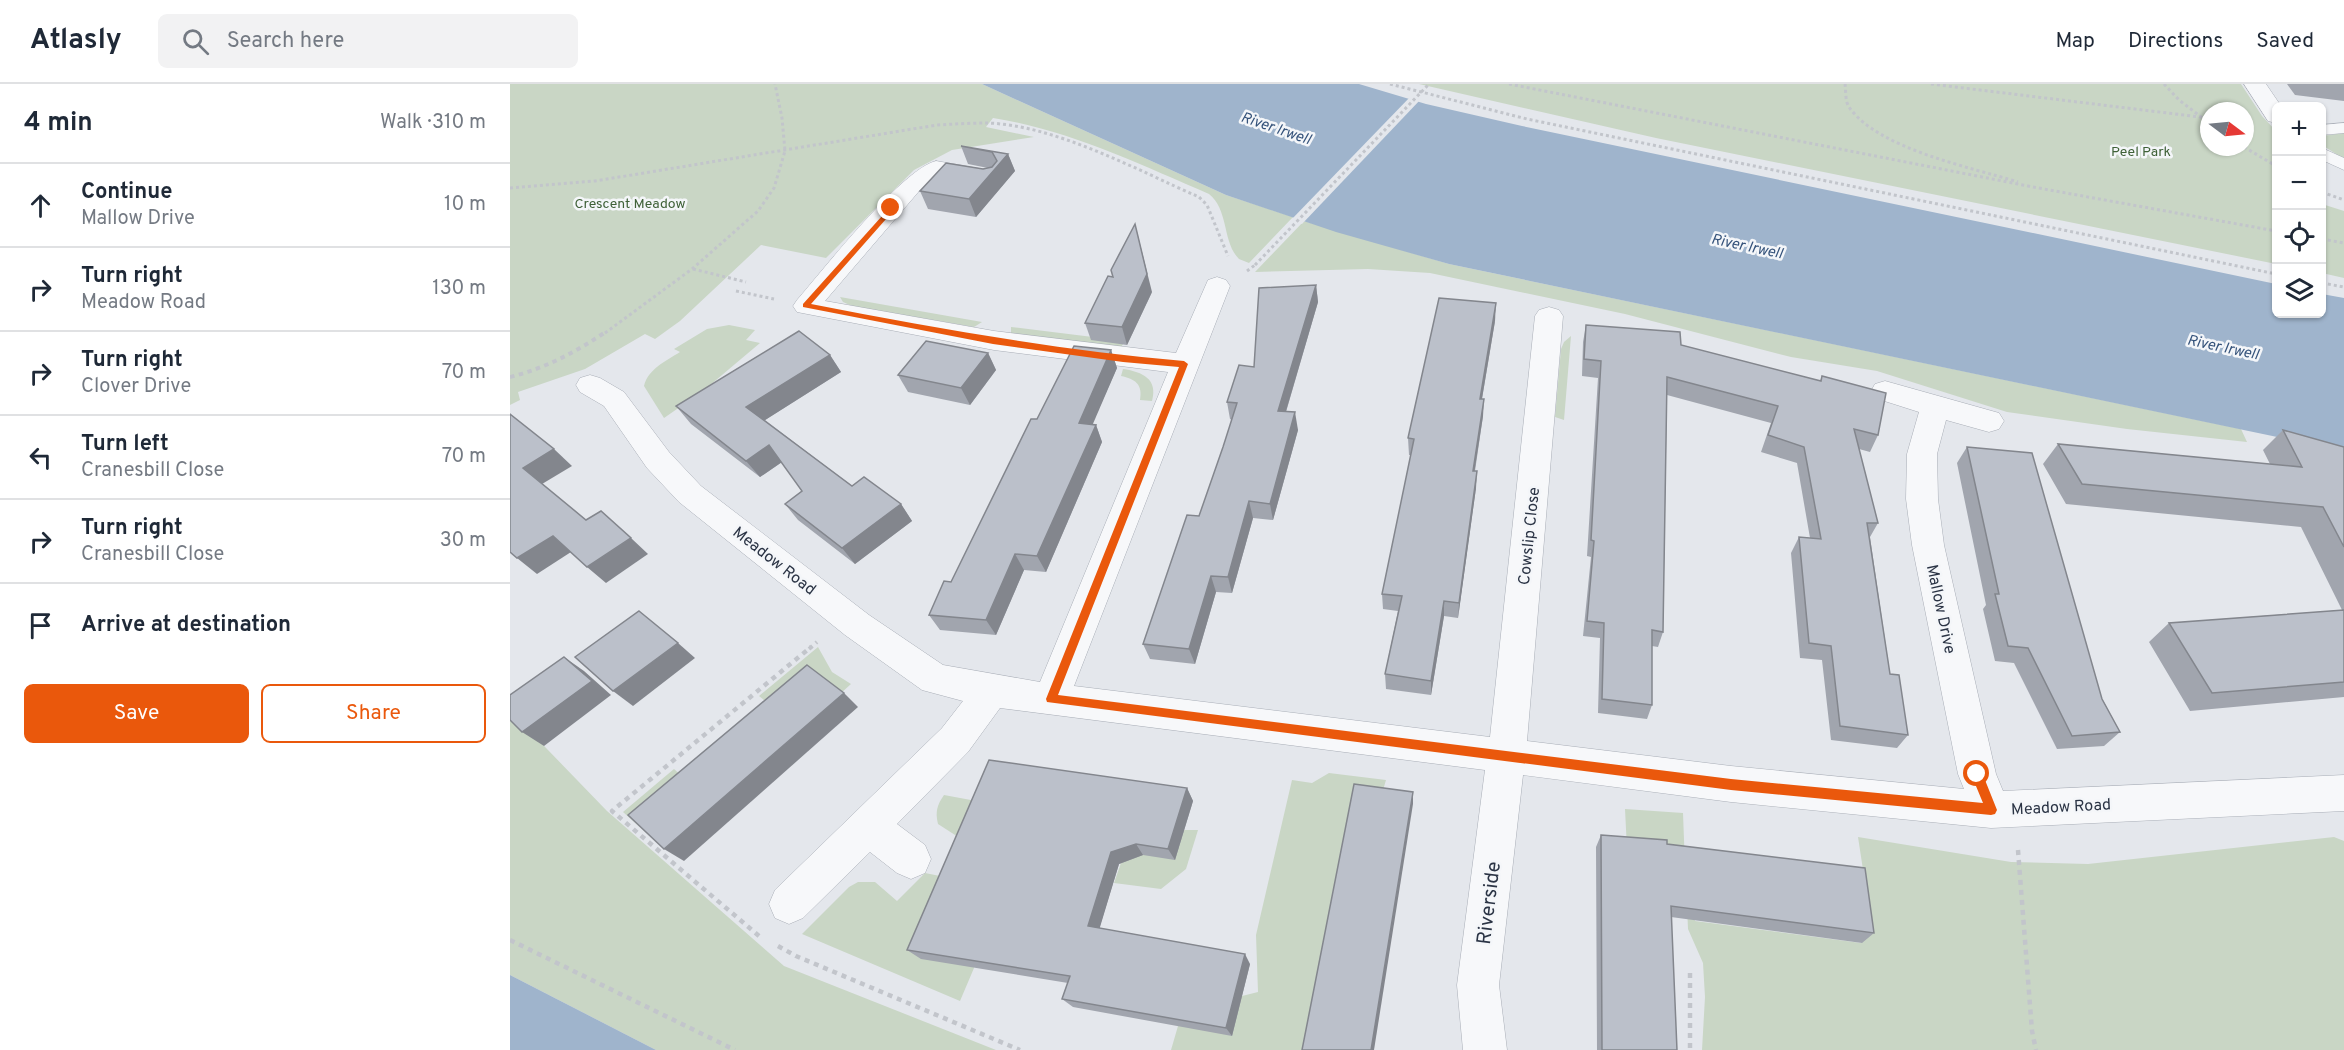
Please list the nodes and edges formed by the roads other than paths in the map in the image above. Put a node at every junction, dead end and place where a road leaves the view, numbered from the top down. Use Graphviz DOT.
graph roads {
  1 [pos="2255,84"];
  2 [pos="2272,109"];
  3 [pos="2344,128"];
  4 [pos="2326,130"];
  5 [pos="2326,155"];
  6 [pos="2344,165"];
  7 [pos="990,177"];
  8 [pos="1217,286"];
  9 [pos="1549,316"];
  10 [pos="1184,364"];
  11 [pos="590,385"];
  12 [pos="1885,391"];
  13 [pos="1935,406"];
  14 [pos="1989,421"];
  15 [pos="992,691"];
  16 [pos="1051,699"];
  17 [pos="1507,756"];
  18 [pos="2343,795"];
  19 [pos="1991,810"];
  20 [pos="869,827"];
  21 [pos="911,859"];
  22 [pos="789,904"];
  23 [pos="1485,1050"];
  1 -- 2 [label="street"];
  3 -- 4 [label="lane"];
  5 -- 6 [label="lane"];
  7 -- 10 [label="street"];
  8 -- 10 [label="street"];
  9 -- 17 [label="street, Cowslip Close"];
  10 -- 16 [label="street"];
  11 -- 15 [label="street, Meadow Road"];
  12 -- 13 [label="street"];
  13 -- 14 [label="street"];
  13 -- 19 [label="street, Mallow Drive"];
  15 -- 16 [label="street, Meadow Road"];
  15 -- 20 [label="street"];
  16 -- 17 [label="street, Meadow Road"];
  17 -- 19 [label="street, Meadow Road"];
  17 -- 23 [label="street, Riverside"];
  18 -- 19 [label="street, Meadow Road"];
  20 -- 21 [label="street"];
  20 -- 22 [label="street"];
}
